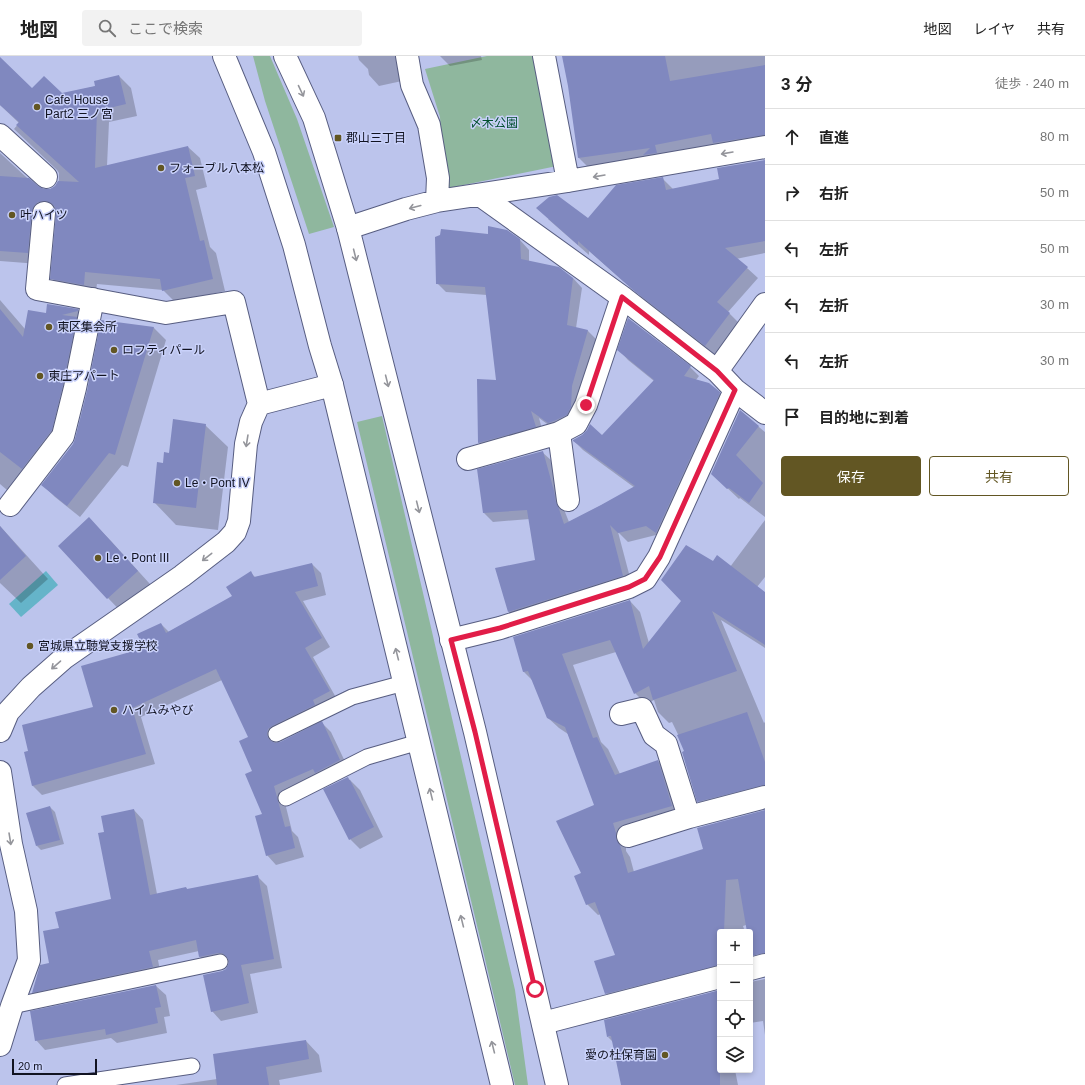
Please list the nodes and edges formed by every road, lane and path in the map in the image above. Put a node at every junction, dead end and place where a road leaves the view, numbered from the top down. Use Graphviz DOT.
graph roads {
  1 [pos="224,56"];
  2 [pos="285,56"];
  3 [pos="407,56"];
  4 [pos="544,56"];
  5 [pos="0,135"];
  6 [pos="765,146"];
  7 [pos="46,177"];
  8 [pos="568,181"];
  9 [pos="480,195"];
  10 [pos="437,201"];
  11 [pos="44,213"];
  12 [pos="348,228"];
  13 [pos="622,297"];
  14 [pos="92,299"];
  15 [pos="765,304"];
  16 [pos="717,371"];
  17 [pos="332,385"];
  18 [pos="735,390"];
  19 [pos="259,404"];
  20 [pos="765,413"];
  21 [pos="559,433"];
  22 [pos="468,459"];
  23 [pos="568,500"];
  24 [pos="10,505"];
  25 [pos="451,640"];
  26 [pos="404,683"];
  27 [pos="621,714"];
  28 [pos="0,731"];
  29 [pos="276,734"];
  30 [pos="418,742"];
  31 [pos="0,772"];
  32 [pos="765,797"];
  33 [pos="286,798"];
  34 [pos="689,817"];
  35 [pos="628,836"];
  36 [pos="220,962"];
  37 [pos="765,965"];
  38 [pos="753,968"];
  39 [pos="717,978"];
  40 [pos="12,1006"];
  41 [pos="543,1023"];
  42 [pos="0,1045"];
  43 [pos="192,1066"];
  44 [pos="65,1085"];
  45 [pos="502,1085"];
  46 [pos="557,1085"];
  1 -- 17 [label="street"];
  2 -- 12 [label="street, one-way"];
  3 -- 10 [label="street"];
  4 -- 8 [label="street"];
  5 -- 7 [label="street"];
  6 -- 8 [label="street, one-way"];
  8 -- 9 [label="street"];
  9 -- 10 [label="street"];
  9 -- 13 [label="street"];
  10 -- 12 [label="street, one-way"];
  11 -- 14 [label="street"];
  12 -- 25 [label="street, one-way"];
  13 -- 16 [label="street"];
  13 -- 21 [label="street"];
  14 -- 19 [label="street"];
  14 -- 24 [label="street"];
  15 -- 16 [label="street"];
  16 -- 18 [label="street"];
  17 -- 19 [label="street"];
  26 -- 17 [label="street, one-way"];
  18 -- 20 [label="street"];
  18 -- 25 [label="street"];
  19 -- 28 [label="street, one-way"];
  21 -- 22 [label="street"];
  21 -- 23 [label="street"];
  25 -- 41 [label="street"];
  26 -- 29 [label="lane"];
  26 -- 30 [label="street"];
  27 -- 34 [label="street"];
  30 -- 33 [label="lane"];
  45 -- 30 [label="street, one-way"];
  31 -- 40 [label="street, one-way"];
  32 -- 34 [label="street"];
  34 -- 35 [label="street"];
  36 -- 40 [label="lane"];
  37 -- 38 [label="street"];
  39 -- 41 [label="street"];
  40 -- 42 [label="street"];
  41 -- 46 [label="street"];
  43 -- 44 [label="lane"];
}
